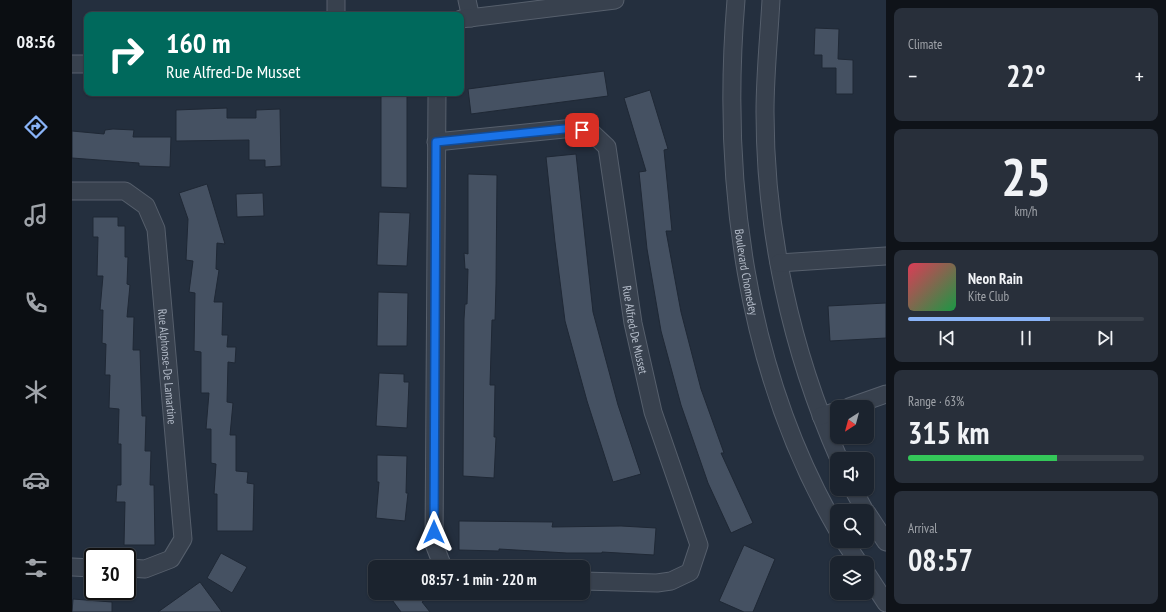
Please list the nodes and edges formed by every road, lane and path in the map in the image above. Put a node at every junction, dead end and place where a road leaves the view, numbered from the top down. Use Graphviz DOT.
graph roads {
  1 [pos="336,0"];
  2 [pos="512,0"];
  3 [pos="615,0"];
  4 [pos="736,0"];
  5 [pos="771,0"];
  6 [pos="336,12"];
  7 [pos="466,13"];
  8 [pos="72,64"];
  9 [pos="84,64"];
  10 [pos="437,96"];
  11 [pos="436,142"];
  12 [pos="72,191"];
  13 [pos="886,256"];
  14 [pos="779,263"];
  15 [pos="886,394"];
  16 [pos="869,400"];
  17 [pos="829,414"];
  18 [pos="837,452"];
  19 [pos="830,516"];
  20 [pos="874,524"];
  21 [pos="886,542"];
  22 [pos="440,560"];
  23 [pos="72,567"];
  24 [pos="84,568"];
  25 [pos="136,568"];
  26 [pos="590,581"];
  27 [pos="874,585"];
  28 [pos="886,603"];
  1 -- 6 [label="street"];
  2 -- 7 [label="street"];
  3 -- 7 [label="street"];
  4 -- 19 [label="street, Boulevard Chomedey"];
  5 -- 14 [label="street"];
  8 -- 9 [label="street"];
  10 -- 11 [label="street"];
  11 -- 22 [label="street"];
  11 -- 26 [label="street, Rue Alfred-De Musset"];
  12 -- 25 [label="street, Rue Alphonse-De Lamartine"];
  13 -- 14 [label="street"];
  14 -- 17 [label="street"];
  15 -- 16 [label="street"];
  17 -- 18 [label="street"];
  20 -- 21 [label="street"];
  23 -- 24 [label="street"];
  27 -- 28 [label="street"];
}
